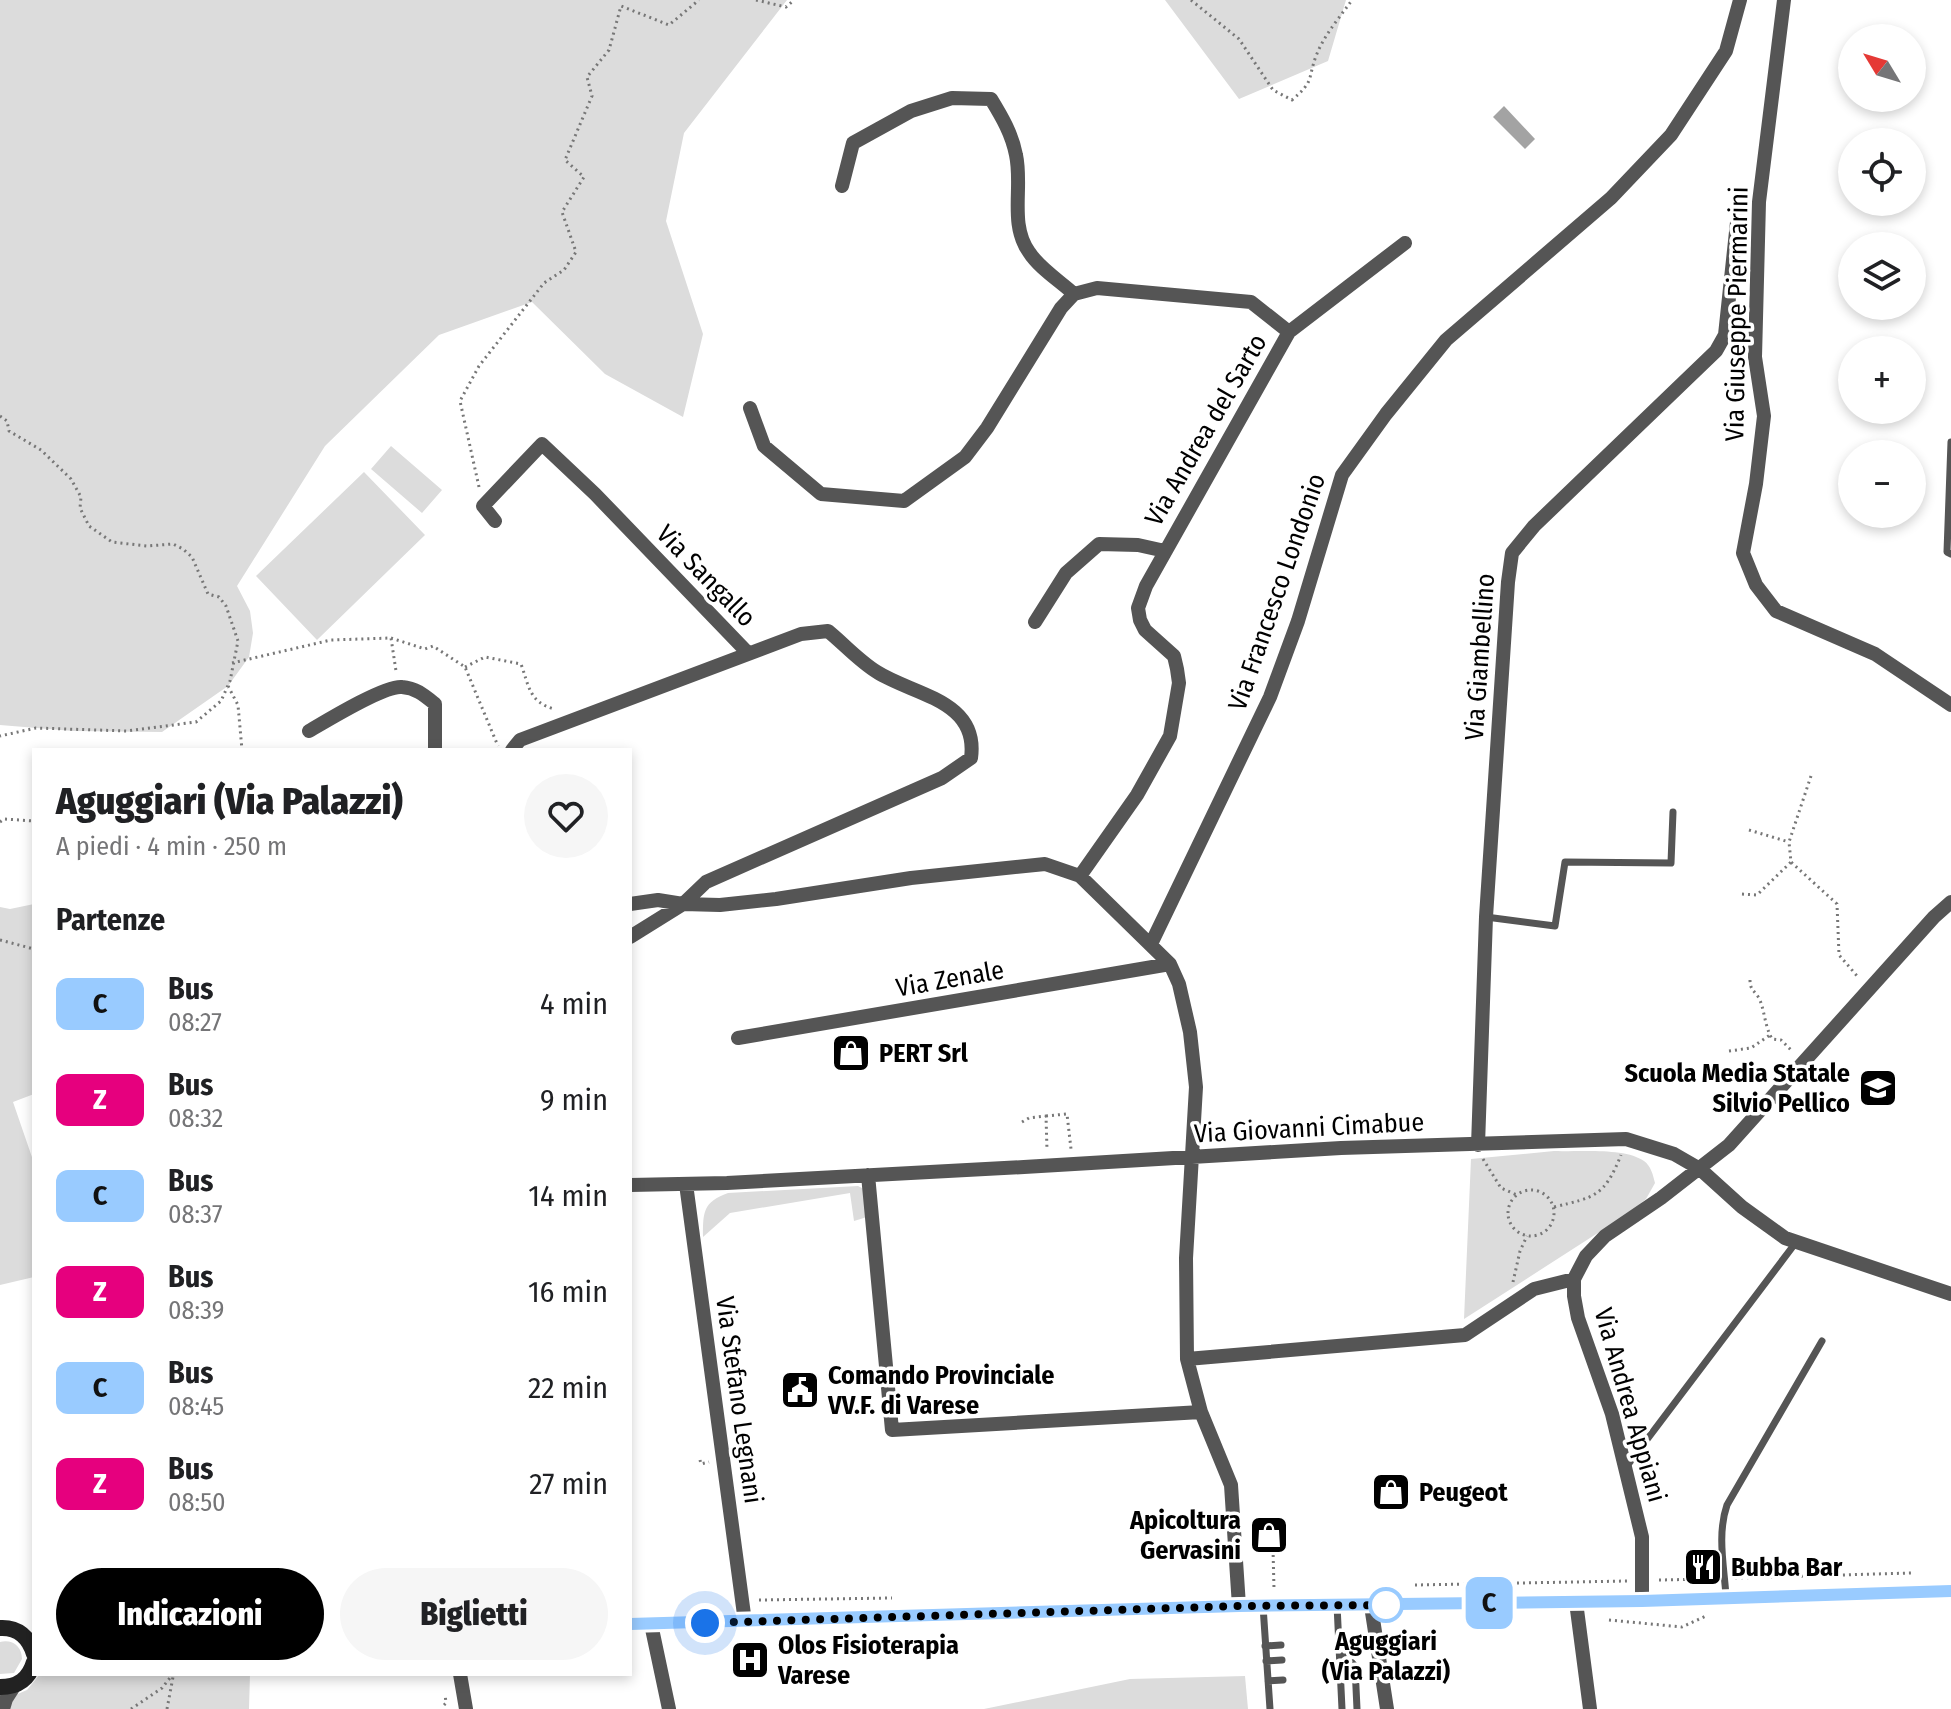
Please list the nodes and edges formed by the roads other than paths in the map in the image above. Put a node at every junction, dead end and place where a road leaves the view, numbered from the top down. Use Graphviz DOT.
graph roads {
  1 [pos="1740,0"];
  2 [pos="1784,0"];
  3 [pos="842,186"];
  4 [pos="1738,213"];
  5 [pos="1405,243"];
  6 [pos="1074,294"];
  7 [pos="1289,332"];
  8 [pos="750,408"];
  9 [pos="1951,442"];
  10 [pos="495,521"];
  11 [pos="1165,551"];
  12 [pos="1951,554"];
  13 [pos="1035,622"];
  14 [pos="748,653"];
  15 [pos="1951,705"];
  16 [pos="309,731"];
  17 [pos="435,748"];
  18 [pos="514,748"];
  19 [pos="1673,812"];
  20 [pos="1080,876"];
  21 [pos="1951,902"];
  22 [pos="632,904"];
  23 [pos="683,904"];
  24 [pos="1486,917"];
  25 [pos="632,936"];
  26 [pos="1151,944"];
  27 [pos="1170,964"];
  28 [pos="738,1038"];
  29 [pos="1478,1145"];
  30 [pos="1192,1158"];
  31 [pos="1700,1169"];
  32 [pos="868,1175"];
  33 [pos="686,1184"];
  34 [pos="632,1185"];
  35 [pos="1797,1241"];
  36 [pos="1574,1279"];
  37 [pos="1951,1294"];
  38 [pos="1822,1341"];
  39 [pos="1187,1359"];
  40 [pos="1201,1412"];
  41 [pos="1626,1468"];
  42 [pos="1951,1591"];
  43 [pos="1726,1598"];
  44 [pos="1642,1601"];
  45 [pos="1576,1602"];
  46 [pos="1337,1605"];
  47 [pos="1239,1606"];
  48 [pos="1263,1606"];
  49 [pos="1371,1606"];
  50 [pos="745,1622"];
  51 [pos="632,1624"];
  52 [pos="651,1624"];
  53 [pos="0,1628"];
  54 [pos="30,1635"];
  55 [pos="1336,1644"];
  56 [pos="1281,1645"];
  57 [pos="1265,1646"];
  58 [pos="1282,1660"];
  59 [pos="1266,1661"];
  60 [pos="32,1667"];
  61 [pos="460,1676"];
  62 [pos="1283,1680"];
  63 [pos="1268,1681"];
  64 [pos="8,1686"];
  65 [pos="3,1709"];
  66 [pos="466,1709"];
  67 [pos="669,1709"];
  68 [pos="1270,1709"];
  69 [pos="1342,1709"];
  70 [pos="1357,1709"];
  71 [pos="1387,1709"];
  72 [pos="1590,1709"];
  1 -- 26 [label="street, Via Francesco Londonio"];
  2 -- 15 [label="street, Via Giuseppe Piermarini"];
  3 -- 6 [label="street"];
  4 -- 24 [label="street, Via Giambellino"];
  5 -- 7 [label="street, Via Andrea del Sarto"];
  6 -- 7 [label="street, Via Andrea del Sarto"];
  6 -- 8 [label="street"];
  7 -- 11 [label="street, Via Andrea del Sarto"];
  9 -- 12 [label="lane"];
  10 -- 14 [label="street, Via Sangallo"];
  11 -- 13 [label="street, Via Andrea del Sarto"];
  11 -- 20 [label="street, Via Andrea del Sarto"];
  14 -- 18 [label="street"];
  14 -- 23 [label="street, Via Sangallo"];
  16 -- 17 [label="street"];
  19 -- 24 [label="lane"];
  20 -- 23 [label="street"];
  20 -- 26 [label="street"];
  21 -- 31 [label="street, Via Andrea Appiani"];
  22 -- 23 [label="street"];
  23 -- 25 [label="street"];
  24 -- 29 [label="street, Via Giambellino"];
  26 -- 27 [label="street"];
  27 -- 28 [label="street, Via Zenale"];
  27 -- 30 [label="street"];
  29 -- 30 [label="street, Via Giovanni Cimabue"];
  29 -- 31 [label="street, Via Giovanni Cimabue"];
  30 -- 32 [label="street, Via Giovanni Cimabue"];
  30 -- 39 [label="street"];
  31 -- 35 [label="street, Via Giovanni Cimabue"];
  31 -- 36 [label="street, Via Andrea Appiani"];
  32 -- 33 [label="street, Via Giovanni Cimabue"];
  32 -- 40 [label="street"];
  33 -- 34 [label="street, Via Giovanni Cimabue"];
  33 -- 50 [label="street, Via Stefano Legnani"];
  35 -- 37 [label="street, Via Giovanni Cimabue"];
  35 -- 41 [label="lane"];
  36 -- 39 [label="street"];
  36 -- 41 [label="street, Via Andrea Appiani"];
  38 -- 43 [label="lane"];
  39 -- 40 [label="street"];
  40 -- 47 [label="street"];
  41 -- 44 [label="street, Via Andrea Appiani"];
  42 -- 43 [label="main road"];
  43 -- 44 [label="main road"];
  44 -- 45 [label="main road"];
  45 -- 49 [label="main road"];
  45 -- 72 [label="street"];
  46 -- 48 [label="main road"];
  46 -- 49 [label="main road"];
  46 -- 55 [label="lane"];
  47 -- 48 [label="main road"];
  47 -- 50 [label="main road"];
  48 -- 57 [label="lane"];
  49 -- 71 [label="street"];
  50 -- 52 [label="main road"];
  51 -- 52 [label="main road"];
  52 -- 67 [label="street"];
  53 -- 54 [label="main road"];
  55 -- 69 [label="lane"];
  55 -- 70 [label="lane"];
  56 -- 57 [label="lane"];
  57 -- 59 [label="lane"];
  58 -- 59 [label="lane"];
  59 -- 63 [label="lane"];
  60 -- 64 [label="main road"];
  61 -- 66 [label="street"];
  62 -- 63 [label="lane"];
  63 -- 68 [label="lane"];
  64 -- 65 [label="street"];
}
